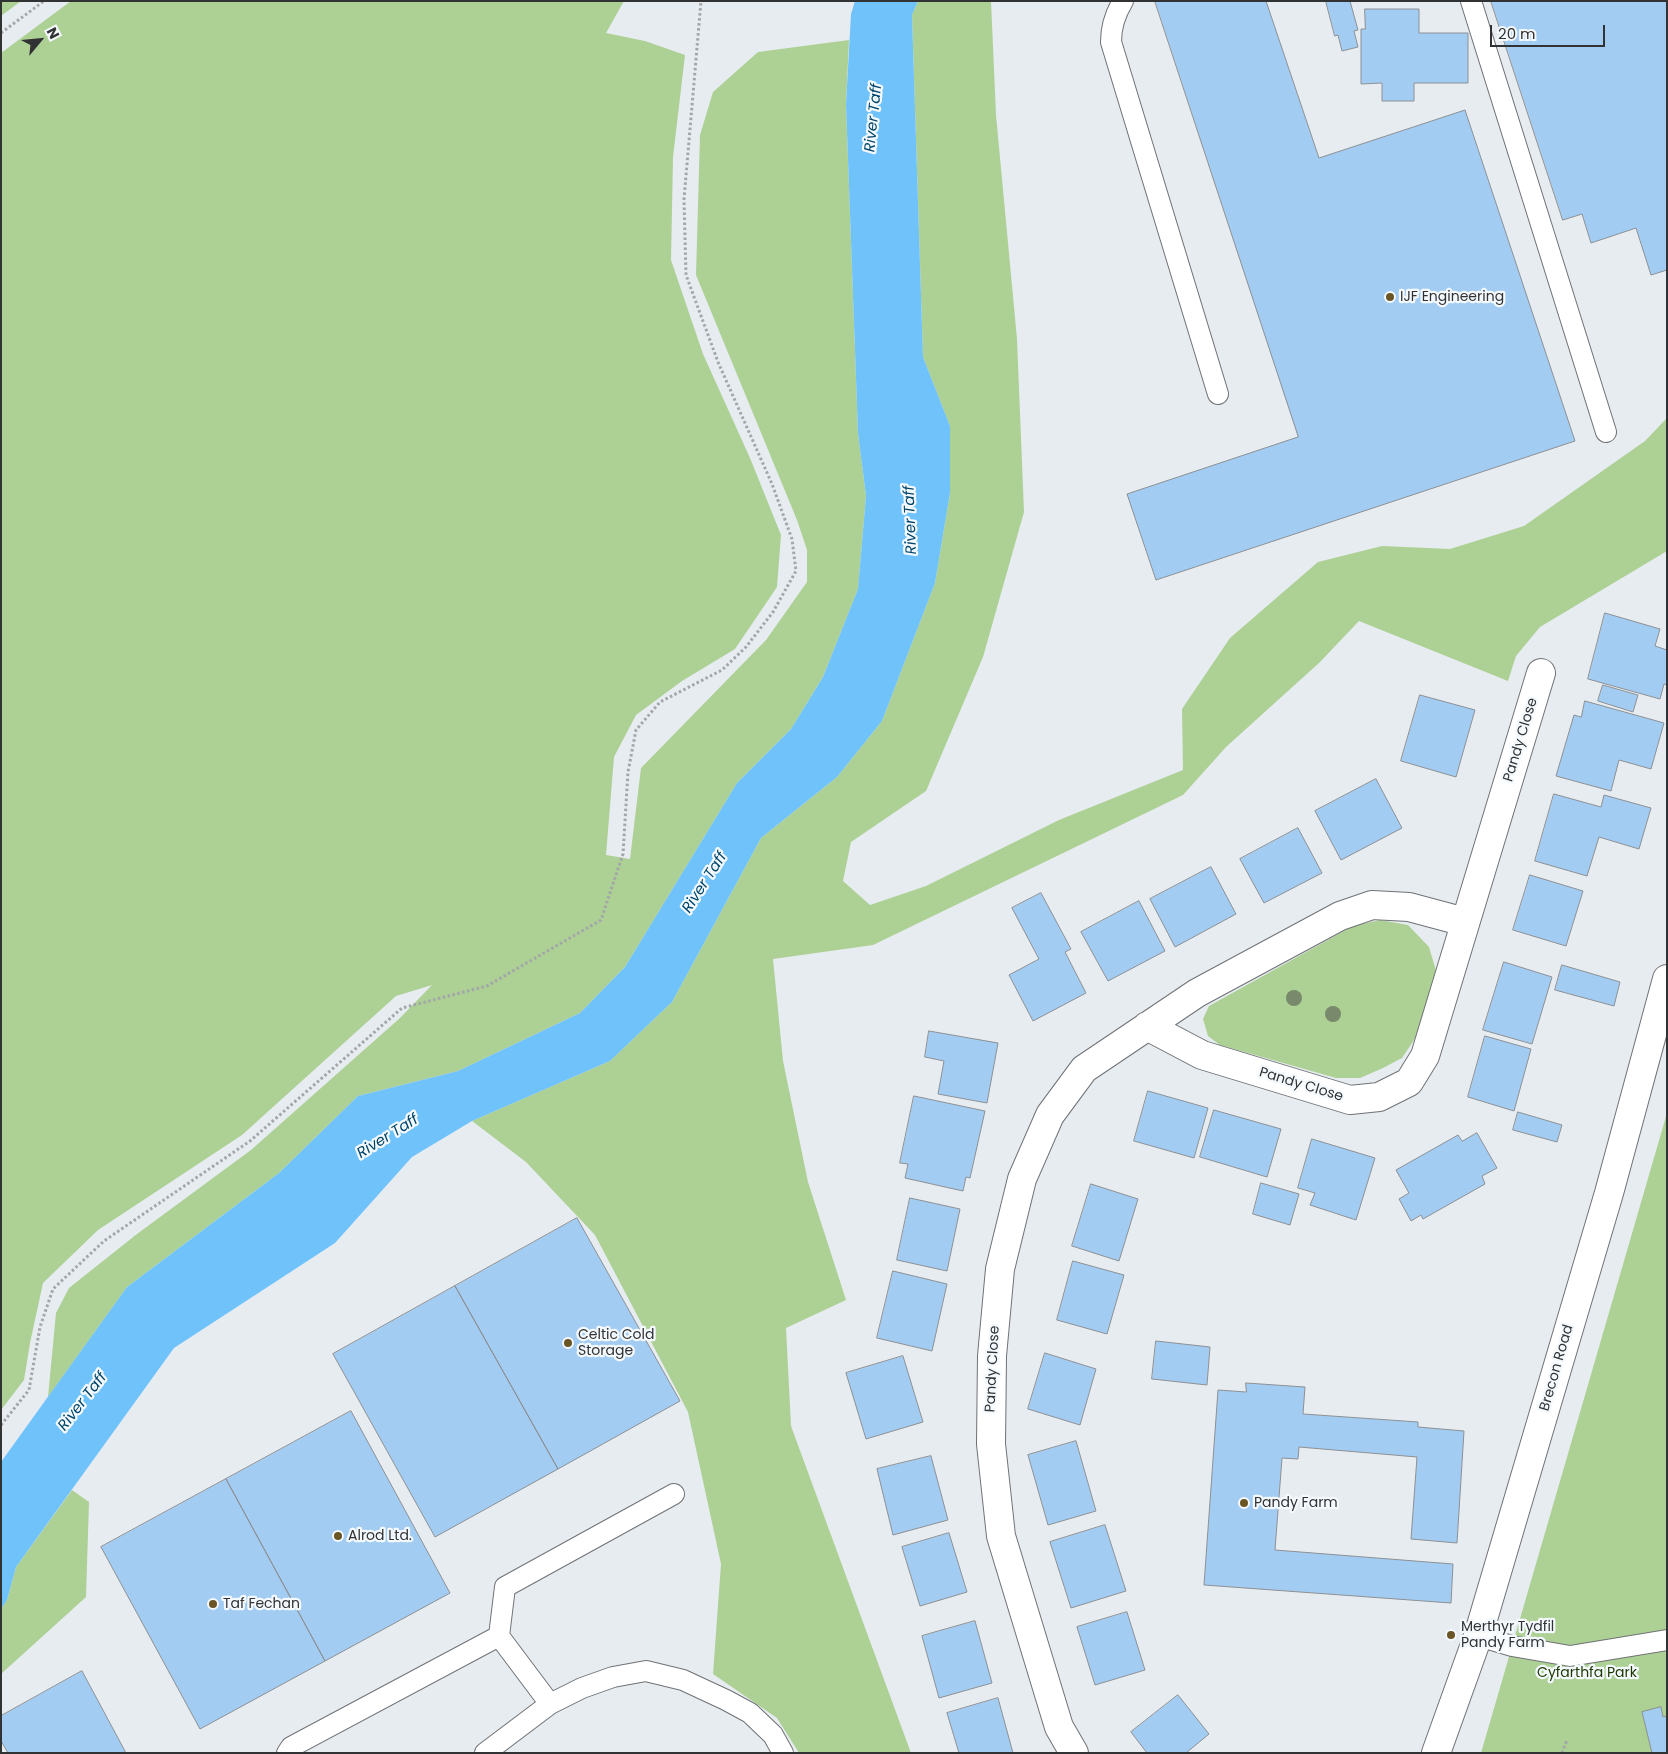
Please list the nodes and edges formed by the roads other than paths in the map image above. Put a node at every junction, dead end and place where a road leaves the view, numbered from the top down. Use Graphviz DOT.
graph roads {
  1 [pos="1123,1"];
  2 [pos="1471,1"];
  3 [pos="1218,394"];
  4 [pos="1606,432"];
  5 [pos="1541,673"];
  6 [pos="1465,922"];
  7 [pos="1667,979"];
  8 [pos="1147,1026"];
  9 [pos="674,1494"];
  10 [pos="499,1636"];
  11 [pos="1478,1636"];
  12 [pos="1667,1640"];
  13 [pos="550,1704"];
  14 [pos="287,1753"];
  15 [pos="485,1753"];
  16 [pos="783,1753"];
  17 [pos="1074,1753"];
  18 [pos="1436,1753"];
  1 -- 3 [label="lane"];
  2 -- 4 [label="lane"];
  5 -- 6 [label="street, Pandy Close"];
  6 -- 8 [label="street, Pandy Close"];
  6 -- 8 [label="street, Pandy Close"];
  7 -- 11 [label="street, Brecon Road"];
  8 -- 17 [label="street, Pandy Close"];
  9 -- 10 [label="lane"];
  10 -- 13 [label="lane"];
  10 -- 14 [label="lane"];
  11 -- 12 [label="lane"];
  11 -- 18 [label="street, Brecon Road"];
  13 -- 15 [label="lane"];
  13 -- 16 [label="lane"];
}
